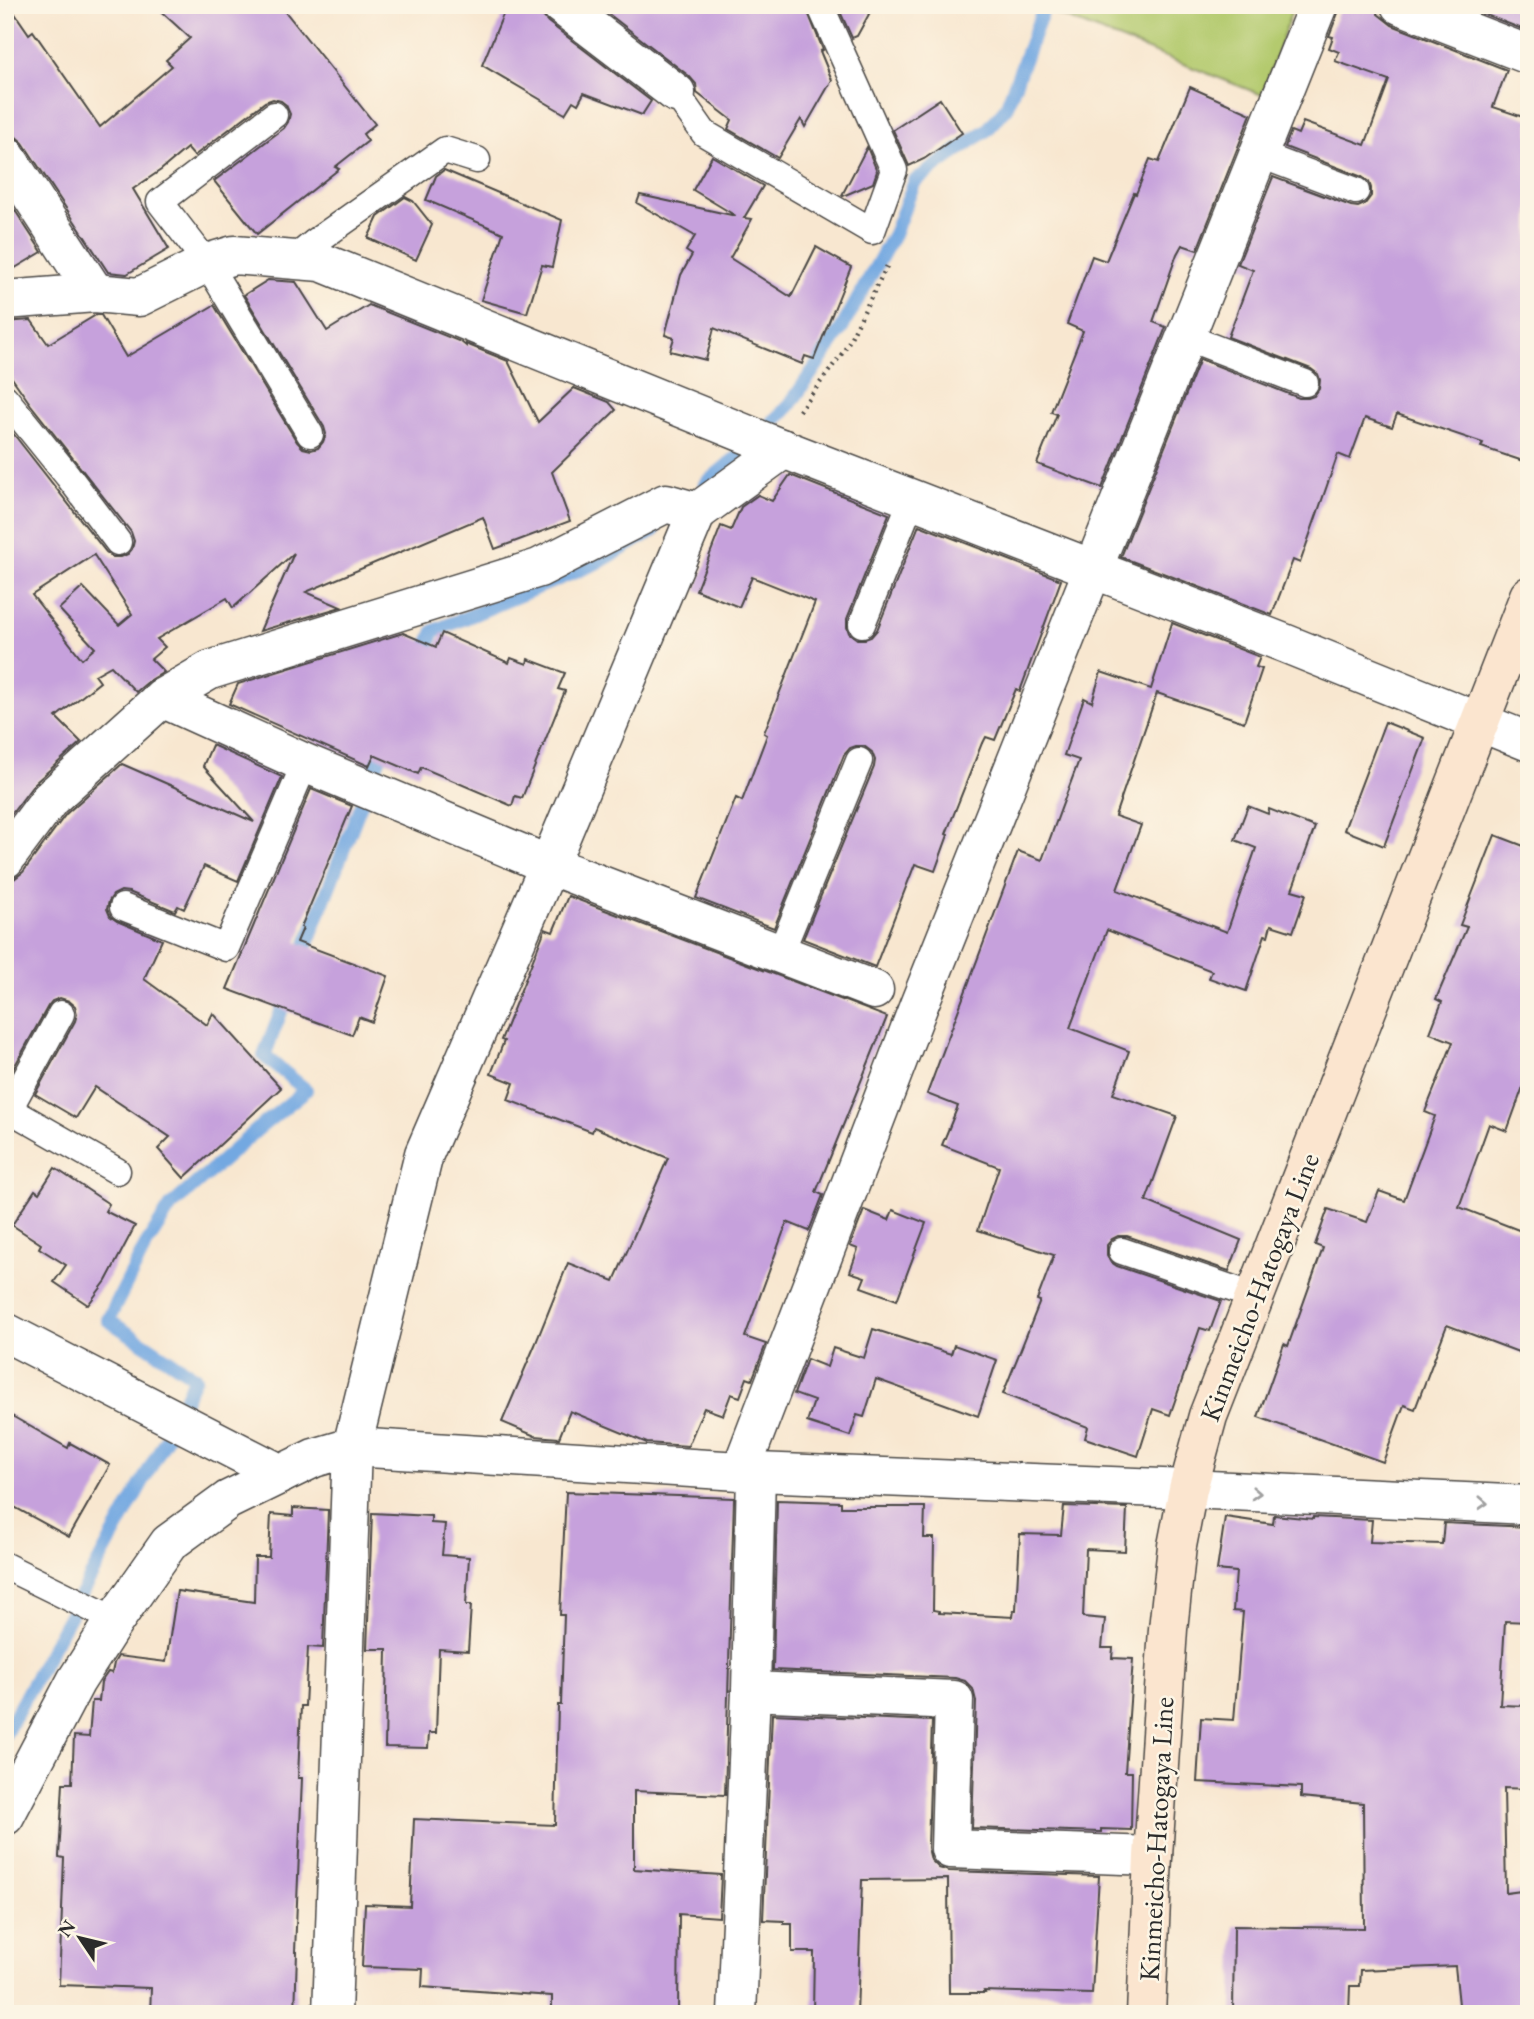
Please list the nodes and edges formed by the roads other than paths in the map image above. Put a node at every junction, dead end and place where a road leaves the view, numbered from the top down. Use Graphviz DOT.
graph roads {
  1 [pos="561,5"];
  2 [pos="820,5"];
  3 [pos="1318,5"];
  4 [pos="1400,5"];
  5 [pos="1529,55"];
  6 [pos="676,93"];
  7 [pos="274,115"];
  8 [pos="5,155"];
  9 [pos="1258,155"];
  10 [pos="478,160"];
  11 [pos="1356,191"];
  12 [pos="293,260"];
  13 [pos="207,263"];
  14 [pos="95,293"];
  15 [pos="5,300"];
  16 [pos="1186,337"];
  17 [pos="1305,383"];
  18 [pos="5,398"];
  19 [pos="310,434"];
  20 [pos="779,447"];
  21 [pos="912,499"];
  22 [pos="697,512"];
  23 [pos="118,542"];
  24 [pos="1093,569"];
  25 [pos="1529,596"];
  26 [pos="862,624"];
  27 [pos="162,698"];
  28 [pos="1478,722"];
  29 [pos="1529,742"];
  30 [pos="859,761"];
  31 [pos="304,763"];
  32 [pos="5,859"];
  33 [pos="549,865"];
  34 [pos="123,908"];
  35 [pos="780,954"];
  36 [pos="874,990"];
  37 [pos="61,1014"];
  38 [pos="7,1108"];
  39 [pos="117,1171"];
  40 [pos="1122,1251"];
  41 [pos="1254,1296"];
  42 [pos="5,1332"];
  43 [pos="352,1447"];
  44 [pos="748,1471"];
  45 [pos="281,1474"];
  46 [pos="1188,1489"];
  47 [pos="1529,1505"];
  48 [pos="5,1566"];
  49 [pos="115,1620"];
  50 [pos="751,1690"];
  51 [pos="5,1816"];
  52 [pos="1153,1856"];
  53 [pos="332,2014"];
  54 [pos="737,2014"];
  55 [pos="1146,2014"];
  1 -- 6 [label="street"];
  2 -- 6 [label="lane"];
  3 -- 9 [label="street"];
  4 -- 5 [label="street"];
  7 -- 13 [label="lane"];
  8 -- 14 [label="street"];
  9 -- 11 [label="lane"];
  9 -- 16 [label="street"];
  10 -- 12 [label="lane"];
  12 -- 13 [label="street"];
  12 -- 20 [label="street"];
  13 -- 14 [label="street"];
  13 -- 19 [label="lane"];
  14 -- 15 [label="street"];
  16 -- 17 [label="lane"];
  16 -- 24 [label="street"];
  18 -- 23 [label="lane"];
  20 -- 21 [label="street"];
  20 -- 22 [label="street"];
  21 -- 24 [label="street"];
  21 -- 26 [label="lane"];
  22 -- 27 [label="street"];
  22 -- 33 [label="street"];
  24 -- 28 [label="street"];
  24 -- 44 [label="street"];
  25 -- 28 [label="main road, Kinmeicho-Hatogaya Line"];
  27 -- 31 [label="street"];
  27 -- 32 [label="street"];
  28 -- 29 [label="street"];
  28 -- 41 [label="main road, Kinmeicho-Hatogaya Line"];
  30 -- 35 [label="lane"];
  31 -- 33 [label="street"];
  31 -- 34 [label="lane"];
  33 -- 35 [label="street"];
  33 -- 43 [label="street"];
  35 -- 36 [label="street"];
  37 -- 38 [label="lane"];
  38 -- 39 [label="lane"];
  40 -- 41 [label="lane"];
  41 -- 46 [label="main road, Kinmeicho-Hatogaya Line"];
  42 -- 45 [label="street"];
  43 -- 44 [label="street"];
  43 -- 45 [label="street"];
  43 -- 53 [label="street"];
  44 -- 46 [label="street"];
  44 -- 50 [label="street"];
  45 -- 49 [label="street"];
  46 -- 47 [label="street, one-way"];
  46 -- 52 [label="main road, Kinmeicho-Hatogaya Line"];
  48 -- 49 [label="lane"];
  49 -- 51 [label="street"];
  50 -- 52 [label="street"];
  50 -- 54 [label="street"];
  52 -- 55 [label="main road, Kinmeicho-Hatogaya Line"];
}
